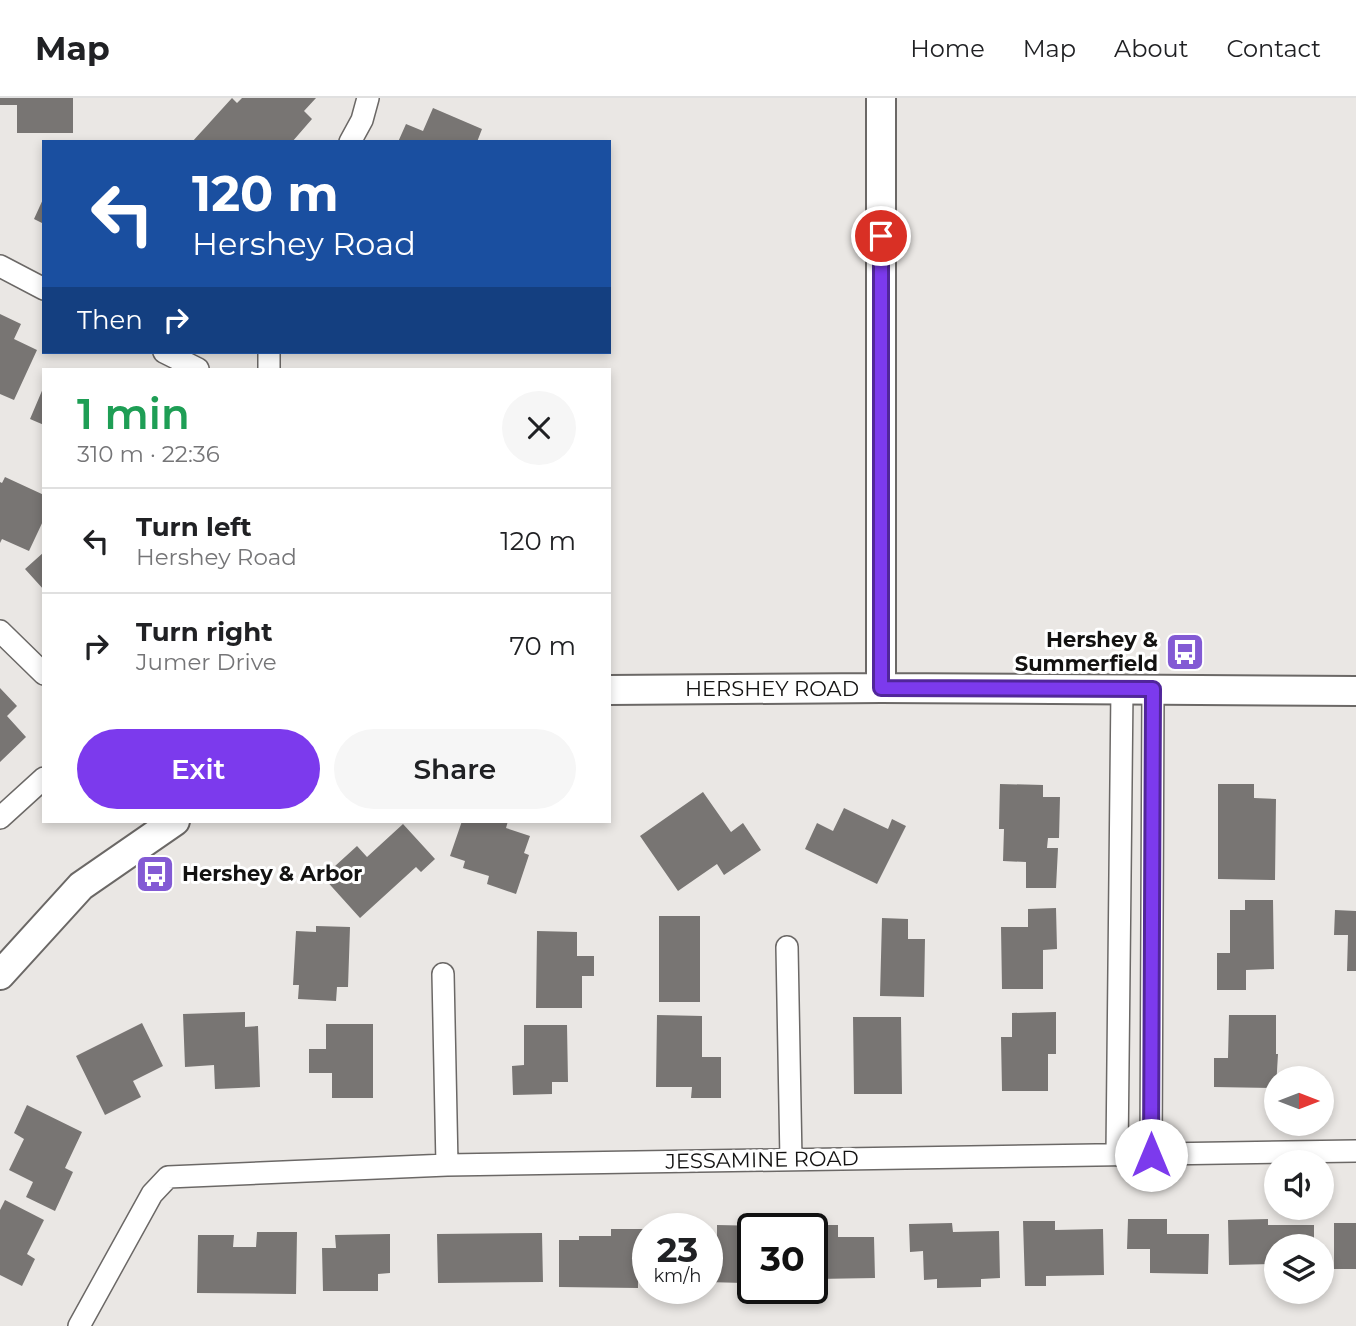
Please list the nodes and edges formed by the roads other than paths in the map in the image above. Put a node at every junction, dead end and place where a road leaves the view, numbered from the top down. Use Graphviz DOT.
graph roads {
  1 [pos="368,98"];
  2 [pos="881,98"];
  3 [pos="351,140"];
  4 [pos="0,266"];
  5 [pos="42,288"];
  6 [pos="168,354"];
  7 [pos="196,368"];
  8 [pos="0,631"];
  9 [pos="42,672"];
  10 [pos="881,688"];
  11 [pos="1122,689"];
  12 [pos="1153,689"];
  13 [pos="611,690"];
  14 [pos="1356,691"];
  15 [pos="42,780"];
  16 [pos="0,818"];
  17 [pos="163,824"];
  18 [pos="1152,889"];
  19 [pos="1119,890"];
  20 [pos="788,947"];
  21 [pos="443,974"];
  22 [pos="0,975"];
  23 [pos="1356,1150"];
  24 [pos="1151,1155"];
  25 [pos="1117,1156"];
  26 [pos="791,1160"];
  27 [pos="447,1165"];
  28 [pos="79,1326"];
  1 -- 3 [label="street"];
  2 -- 10 [label="main road"];
  4 -- 5 [label="street"];
  6 -- 7 [label="street"];
  8 -- 9 [label="street"];
  10 -- 11 [label="main road, HERSHEY ROAD"];
  10 -- 13 [label="main road, HERSHEY ROAD"];
  11 -- 12 [label="main road, HERSHEY ROAD"];
  11 -- 19 [label="street"];
  12 -- 14 [label="main road, HERSHEY ROAD"];
  12 -- 18 [label="street"];
  15 -- 16 [label="street"];
  17 -- 22 [label="main road"];
  18 -- 19 [label="street"];
  18 -- 24 [label="street"];
  19 -- 25 [label="street"];
  20 -- 26 [label="street"];
  21 -- 27 [label="street"];
  23 -- 24 [label="street, JESSAMINE ROAD"];
  24 -- 25 [label="street, JESSAMINE ROAD"];
  25 -- 26 [label="street, JESSAMINE ROAD"];
  26 -- 27 [label="street, JESSAMINE ROAD"];
  27 -- 28 [label="street, JESSAMINE ROAD"];
}
